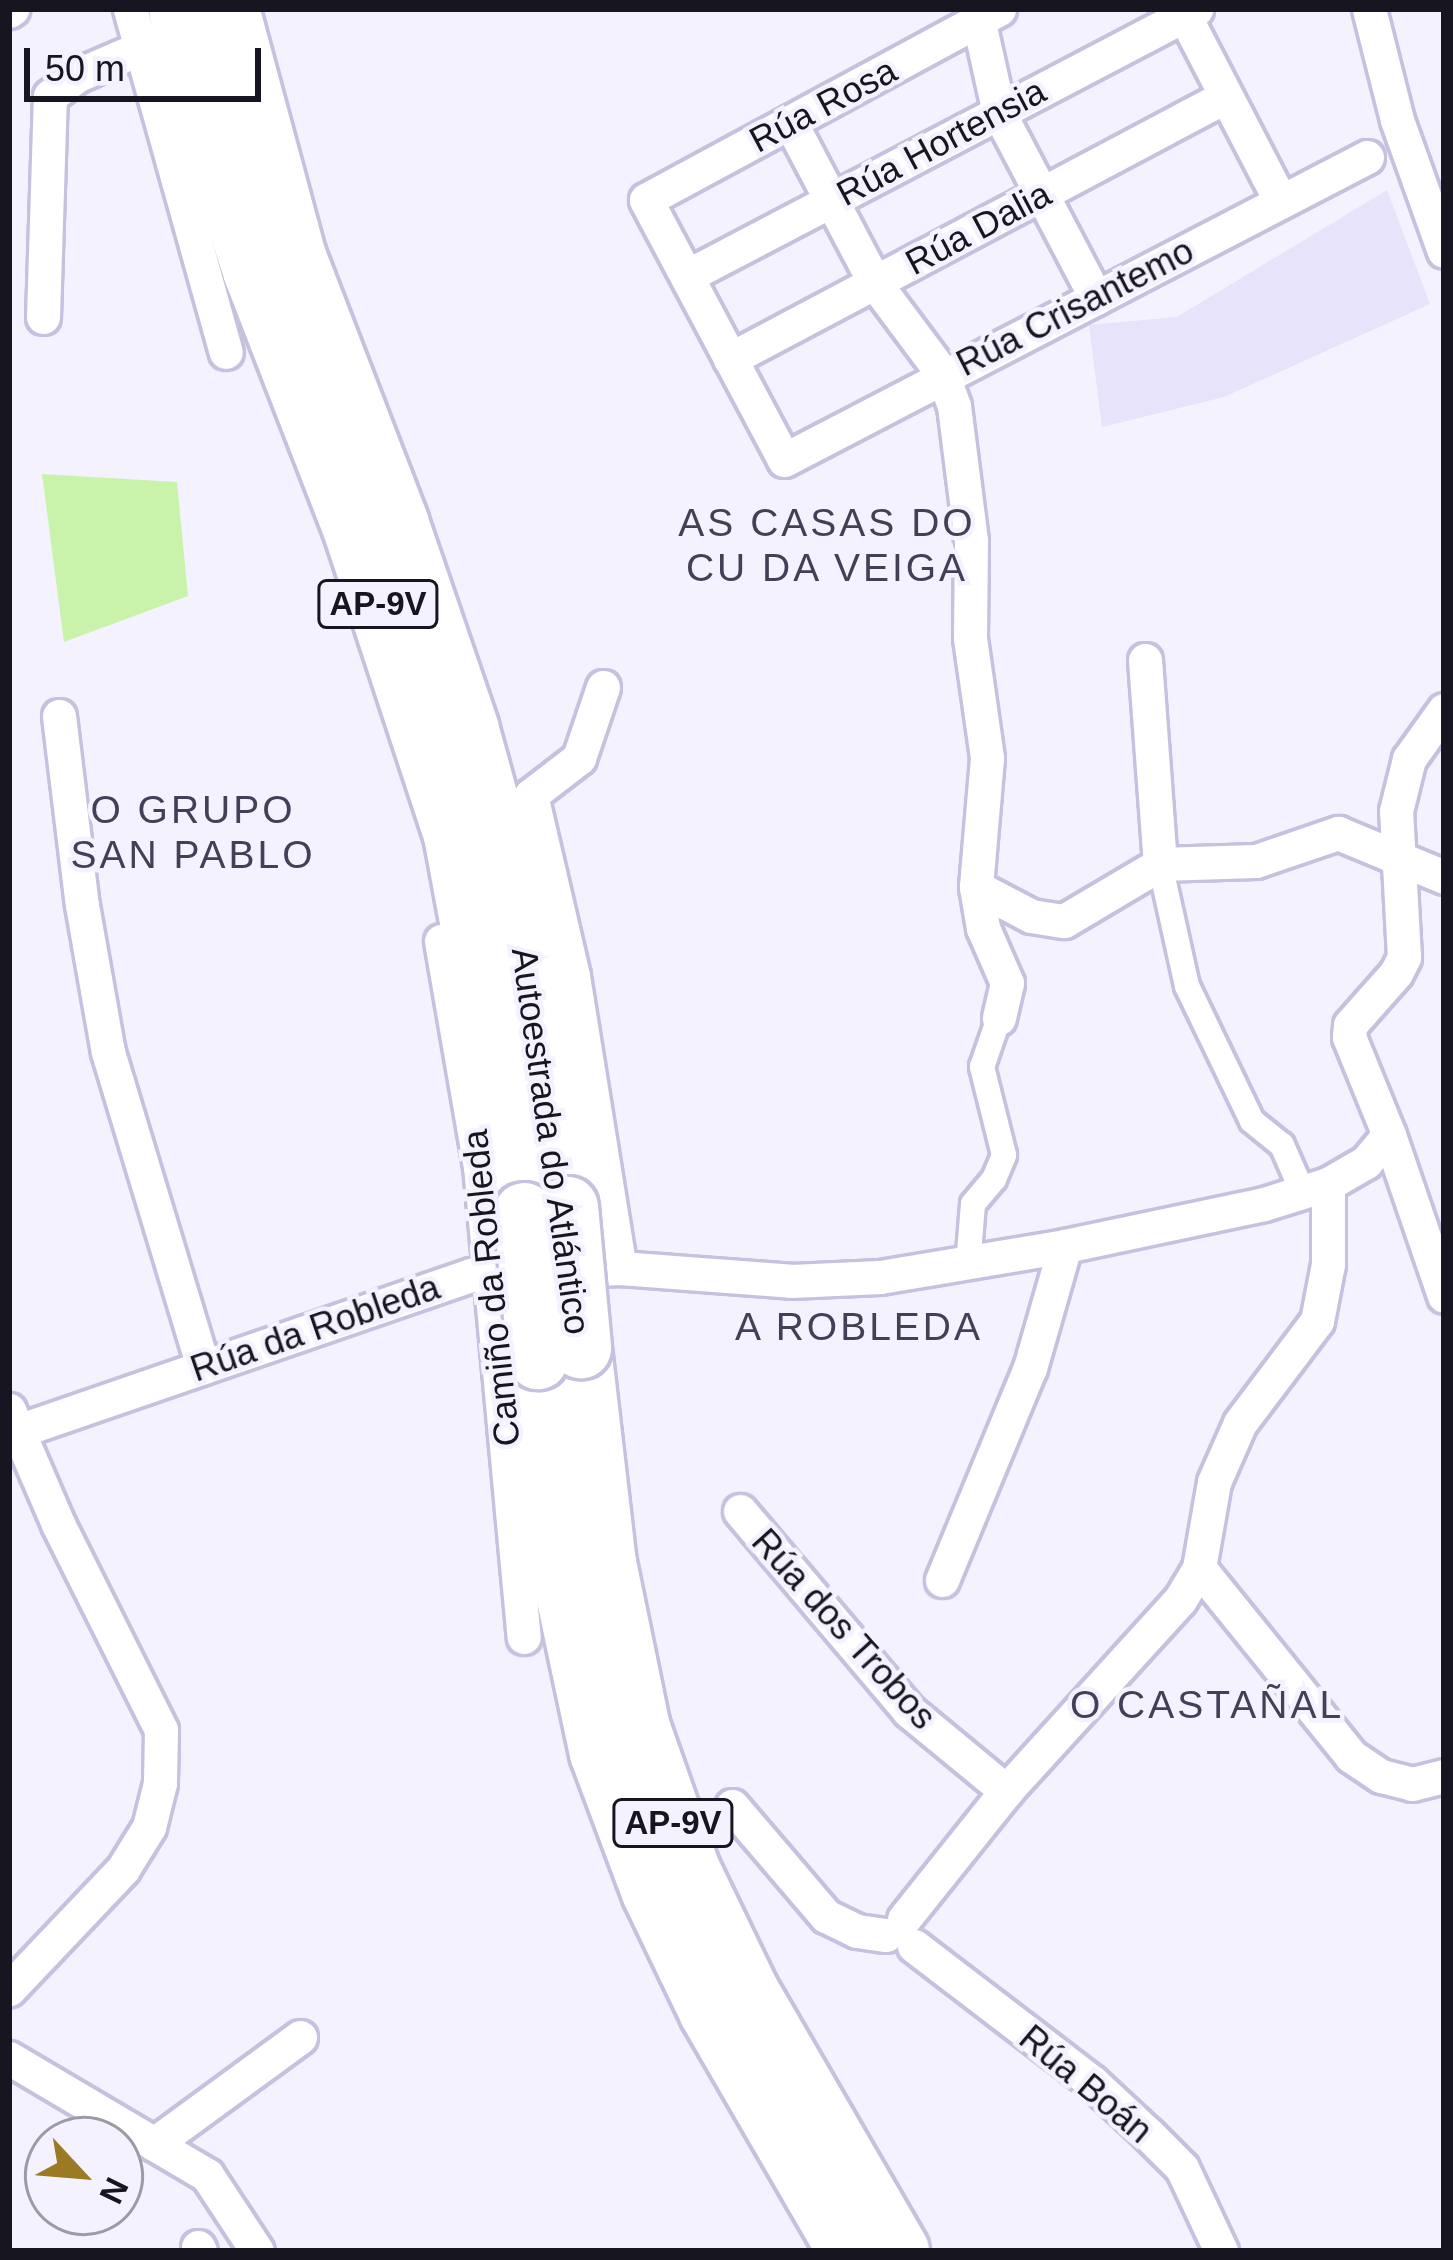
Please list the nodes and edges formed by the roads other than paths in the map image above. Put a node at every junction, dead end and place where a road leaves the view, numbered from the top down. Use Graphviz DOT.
graph roads {
  1 [pos="130,9"];
  2 [pos="229,9"];
  3 [pos="1369,9"];
  4 [pos="1187,11"];
  5 [pos="986,12"];
  6 [pos="159,29"];
  7 [pos="1226,96"];
  8 [pos="999,112"];
  9 [pos="790,122"];
  10 [pos="1367,158"];
  11 [pos="1042,194"];
  12 [pos="832,200"];
  13 [pos="1281,202"];
  14 [pos="1444,251"];
  15 [pos="686,276"];
  16 [pos="875,283"];
  17 [pos="1096,298"];
  18 [pos="43,317"];
  19 [pos="226,352"];
  20 [pos="730,359"];
  21 [pos="942,373"];
  22 [pos="1145,660"];
  23 [pos="603,687"];
  24 [pos="1444,710"];
  25 [pos="59,716"];
  26 [pos="1399,857"];
  27 [pos="1160,864"];
  28 [pos="1444,877"];
  29 [pos="976,887"];
  30 [pos="442,941"];
  31 [pos="999,1018"];
  32 [pos="1388,1135"];
  33 [pos="1315,1188"];
  34 [pos="546,1210"];
  35 [pos="1065,1246"];
  36 [pos="968,1265"];
  37 [pos="620,1268"];
  38 [pos="492,1273"];
  39 [pos="1444,1296"];
  40 [pos="560,1354"];
  41 [pos="203,1367"];
  42 [pos="14,1420"];
  43 [pos="740,1510"];
  44 [pos="1199,1568"];
  45 [pos="942,1580"];
  46 [pos="524,1637"];
  47 [pos="1439,1787"];
  48 [pos="1006,1791"];
  49 [pos="732,1806"];
  50 [pos="901,1933"];
  51 [pos="11,1980"];
  52 [pos="300,2037"];
  53 [pos="9,2058"];
  54 [pos="154,2144"];
  55 [pos="257,2251"];
  56 [pos="848,2251"];
  57 [pos="899,2251"];
  58 [pos="1222,2251"];
  1 -- 6 [label="street"];
  2 -- 34 [label="highway, Autoestrada do Atlántico / AP-9V"];
  3 -- 14 [label="street"];
  4 -- 7 [label="street"];
  4 -- 8 [label="street, Rúa Hortensia"];
  5 -- 8 [label="street"];
  5 -- 9 [label="street, Rúa Rosa"];
  6 -- 18 [label="street"];
  6 -- 19 [label="street"];
  6 -- 34 [label="highway, Autoestrada do Atlántico / AP-9V"];
  7 -- 11 [label="street, Rúa Dalia"];
  7 -- 13 [label="street"];
  8 -- 11 [label="street"];
  8 -- 12 [label="street, Rúa Hortensia"];
  9 -- 12 [label="street"];
  9 -- 15 [label="street, Rúa Rosa"];
  10 -- 13 [label="street, Rúa Crisantemo"];
  11 -- 16 [label="street, Rúa Dalia"];
  11 -- 17 [label="street"];
  12 -- 15 [label="street, Rúa Hortensia"];
  12 -- 16 [label="street"];
  13 -- 17 [label="street, Rúa Crisantemo"];
  15 -- 20 [label="street"];
  16 -- 20 [label="street, Rúa Dalia"];
  16 -- 21 [label="street"];
  17 -- 21 [label="street, Rúa Crisantemo"];
  20 -- 21 [label="street, Rúa Crisantemo"];
  21 -- 29 [label="street"];
  22 -- 27 [label="street"];
  23 -- 37 [label="street"];
  24 -- 26 [label="street"];
  25 -- 41 [label="street"];
  26 -- 27 [label="street"];
  26 -- 28 [label="street"];
  26 -- 32 [label="street"];
  27 -- 29 [label="street"];
  27 -- 33 [label="street"];
  29 -- 31 [label="street"];
  30 -- 38 [label="street, Camiño da Robleda"];
  31 -- 36 [label="street"];
  32 -- 33 [label="street, Rúa da Robleda"];
  32 -- 39 [label="street"];
  33 -- 35 [label="street, Rúa da Robleda"];
  33 -- 44 [label="street"];
  34 -- 40 [label="highway, Autoestrada do Atlántico / AP-9V, bridge"];
  35 -- 36 [label="street, Rúa da Robleda"];
  35 -- 45 [label="street"];
  36 -- 37 [label="street, Rúa da Robleda"];
  37 -- 38 [label="street, Rúa da Robleda"];
  38 -- 41 [label="street, Rúa da Robleda"];
  38 -- 46 [label="street, Camiño da Robleda"];
  40 -- 56 [label="highway, Autoestrada do Atlántico / AP-9V"];
  40 -- 57 [label="highway, Autoestrada do Atlántico / AP-9V"];
  41 -- 42 [label="street, Rúa da Robleda"];
  42 -- 51 [label="street"];
  43 -- 48 [label="street, Rúa dos Trobos"];
  44 -- 47 [label="street"];
  44 -- 48 [label="street"];
  48 -- 50 [label="street"];
  49 -- 50 [label="street, Rúa Boán"];
  50 -- 58 [label="street, Rúa Boán"];
  52 -- 54 [label="street"];
  53 -- 54 [label="street"];
  54 -- 55 [label="street"];
}
